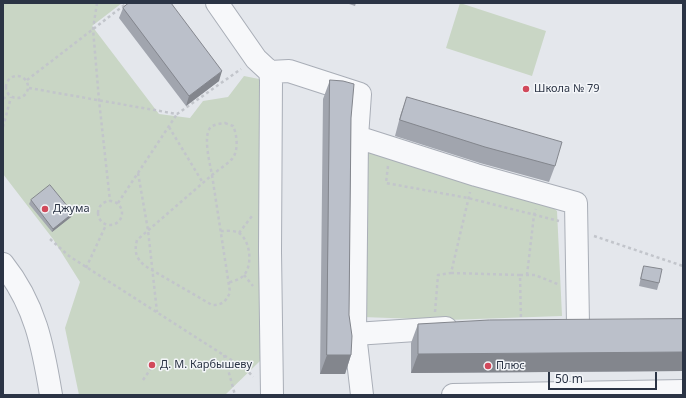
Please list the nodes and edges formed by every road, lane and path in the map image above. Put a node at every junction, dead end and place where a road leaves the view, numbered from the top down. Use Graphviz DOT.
graph roads {
  1 [pos="97,3"];
  2 [pos="128,3"];
  3 [pos="217,3"];
  4 [pos="93,29"];
  5 [pos="263,65"];
  6 [pos="27,80"];
  7 [pos="5,84"];
  8 [pos="29,88"];
  9 [pos="8,95"];
  10 [pos="11,97"];
  11 [pos="3,99"];
  12 [pos="99,100"];
  13 [pos="177,114"];
  14 [pos="3,127"];
  15 [pos="169,127"];
  16 [pos="358,137"];
  17 [pos="390,148"];
  18 [pos="138,172"];
  19 [pos="476,174"];
  20 [pos="212,175"];
  21 [pos="203,183"];
  22 [pos="541,193"];
  23 [pos="468,198"];
  24 [pos="110,201"];
  25 [pos="118,203"];
  26 [pos="534,215"];
  27 [pos="106,225"];
  28 [pos="576,228"];
  29 [pos="148,230"];
  30 [pos="220,231"];
  31 [pos="50,239"];
  32 [pos="3,264"];
  33 [pos="683,266"];
  34 [pos="86,268"];
  35 [pos="154,271"];
  36 [pos="451,273"];
  37 [pos="520,275"];
  38 [pos="527,275"];
  39 [pos="228,283"];
  40 [pos="577,292"];
  41 [pos="157,313"];
  42 [pos="521,325"];
  43 [pos="600,325"];
  44 [pos="462,328"];
  45 [pos="433,329"];
  46 [pos="355,334"];
  47 [pos="224,355"];
  48 [pos="152,367"];
  49 [pos="143,380"];
  50 [pos="256,380"];
  51 [pos="683,391"];
  52 [pos="52,395"];
  53 [pos="235,395"];
  54 [pos="272,395"];
  55 [pos="362,395"];
  56 [pos="453,395"];
  1 -- 4 [label="path"];
  2 -- 4 [label="path"];
  3 -- 5 [label="street"];
  4 -- 6 [label="path"];
  4 -- 12 [label="path"];
  5 -- 13 [label="path"];
  5 -- 16 [label="street"];
  5 -- 54 [label="street"];
  6 -- 7 [label="path"];
  6 -- 8 [label="path"];
  7 -- 9 [label="path"];
  8 -- 10 [label="path"];
  8 -- 12 [label="path"];
  9 -- 10 [label="path"];
  9 -- 11 [label="path"];
  10 -- 14 [label="path"];
  12 -- 13 [label="path"];
  12 -- 24 [label="path"];
  13 -- 15 [label="path"];
  15 -- 18 [label="path"];
  15 -- 21 [label="path"];
  16 -- 17 [label="street"];
  16 -- 46 [label="street"];
  17 -- 19 [label="street"];
  17 -- 23 [label="path"];
  18 -- 25 [label="path"];
  18 -- 29 [label="path"];
  19 -- 22 [label="street"];
  19 -- 23 [label="path"];
  20 -- 20 [label="path"];
  20 -- 21 [label="path"];
  20 -- 30 [label="path"];
  21 -- 29 [label="path"];
  22 -- 26 [label="path"];
  22 -- 28 [label="street"];
  23 -- 26 [label="path"];
  23 -- 36 [label="path"];
  24 -- 25 [label="path"];
  24 -- 27 [label="path"];
  25 -- 27 [label="path"];
  26 -- 28 [label="path"];
  26 -- 38 [label="path"];
  27 -- 34 [label="path"];
  28 -- 33 [label="path"];
  28 -- 40 [label="street"];
  29 -- 35 [label="path"];
  29 -- 35 [label="path"];
  30 -- 39 [label="path"];
  30 -- 39 [label="path"];
  31 -- 34 [label="path"];
  32 -- 52 [label="street"];
  34 -- 41 [label="path"];
  35 -- 39 [label="path"];
  35 -- 41 [label="path"];
  36 -- 37 [label="path"];
  36 -- 45 [label="path"];
  37 -- 38 [label="path"];
  37 -- 42 [label="path"];
  38 -- 40 [label="path"];
  40 -- 43 [label="street"];
  41 -- 47 [label="path"];
  44 -- 45 [label="street"];
  45 -- 46 [label="street"];
  46 -- 55 [label="street"];
  47 -- 50 [label="path"];
  47 -- 53 [label="path"];
  48 -- 49 [label="path"];
  51 -- 56 [label="street"];
}
